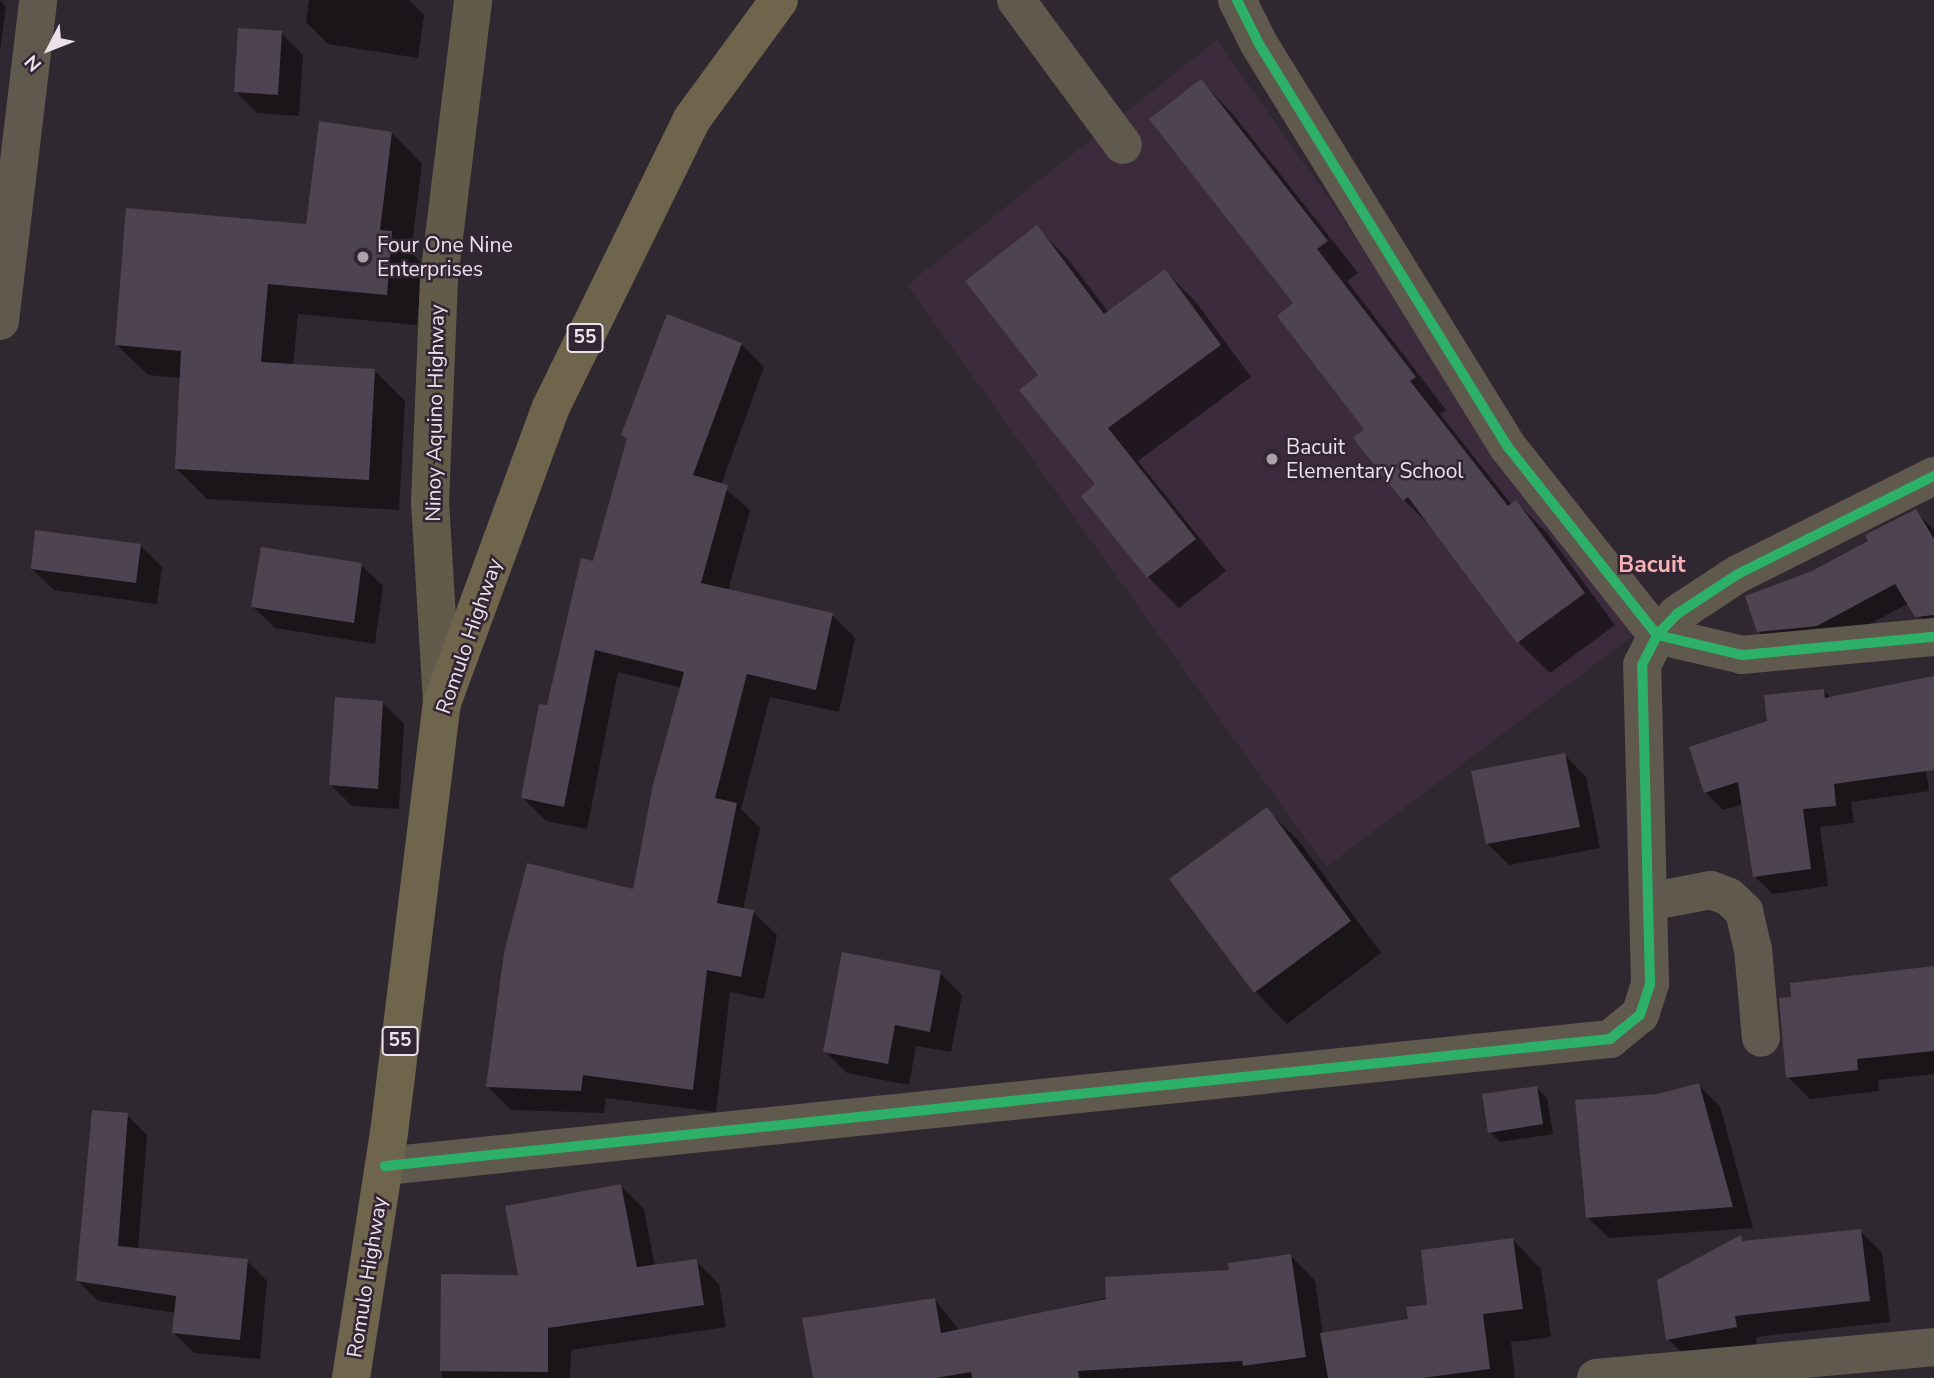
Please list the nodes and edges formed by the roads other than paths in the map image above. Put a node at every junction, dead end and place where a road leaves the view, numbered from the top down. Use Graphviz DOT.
graph roads {
  1 [pos="38,0"];
  2 [pos="472,0"];
  3 [pos="779,0"];
  4 [pos="1016,0"];
  5 [pos="1237,0"];
  6 [pos="1123,145"];
  7 [pos="0,321"];
  8 [pos="1934,476"];
  9 [pos="1657,635"];
  10 [pos="1934,638"];
  11 [pos="442,703"];
  12 [pos="1648,902"];
  13 [pos="1760,1038"];
  14 [pos="385,1166"];
  15 [pos="1934,1347"];
  16 [pos="351,1378"];
  17 [pos="1596,1378"];
  1 -- 7 [label="street"];
  2 -- 11 [label="main road, Ninoy Aquino Highway"];
  3 -- 11 [label="highway, Romulo Highway / 55"];
  4 -- 6 [label="street"];
  5 -- 9 [label="street"];
  8 -- 9 [label="street"];
  9 -- 10 [label="street"];
  9 -- 12 [label="street"];
  11 -- 14 [label="highway, Romulo Highway / 55"];
  12 -- 13 [label="street"];
  12 -- 14 [label="street"];
  14 -- 16 [label="highway, Romulo Highway / 55"];
  15 -- 17 [label="street"];
}
